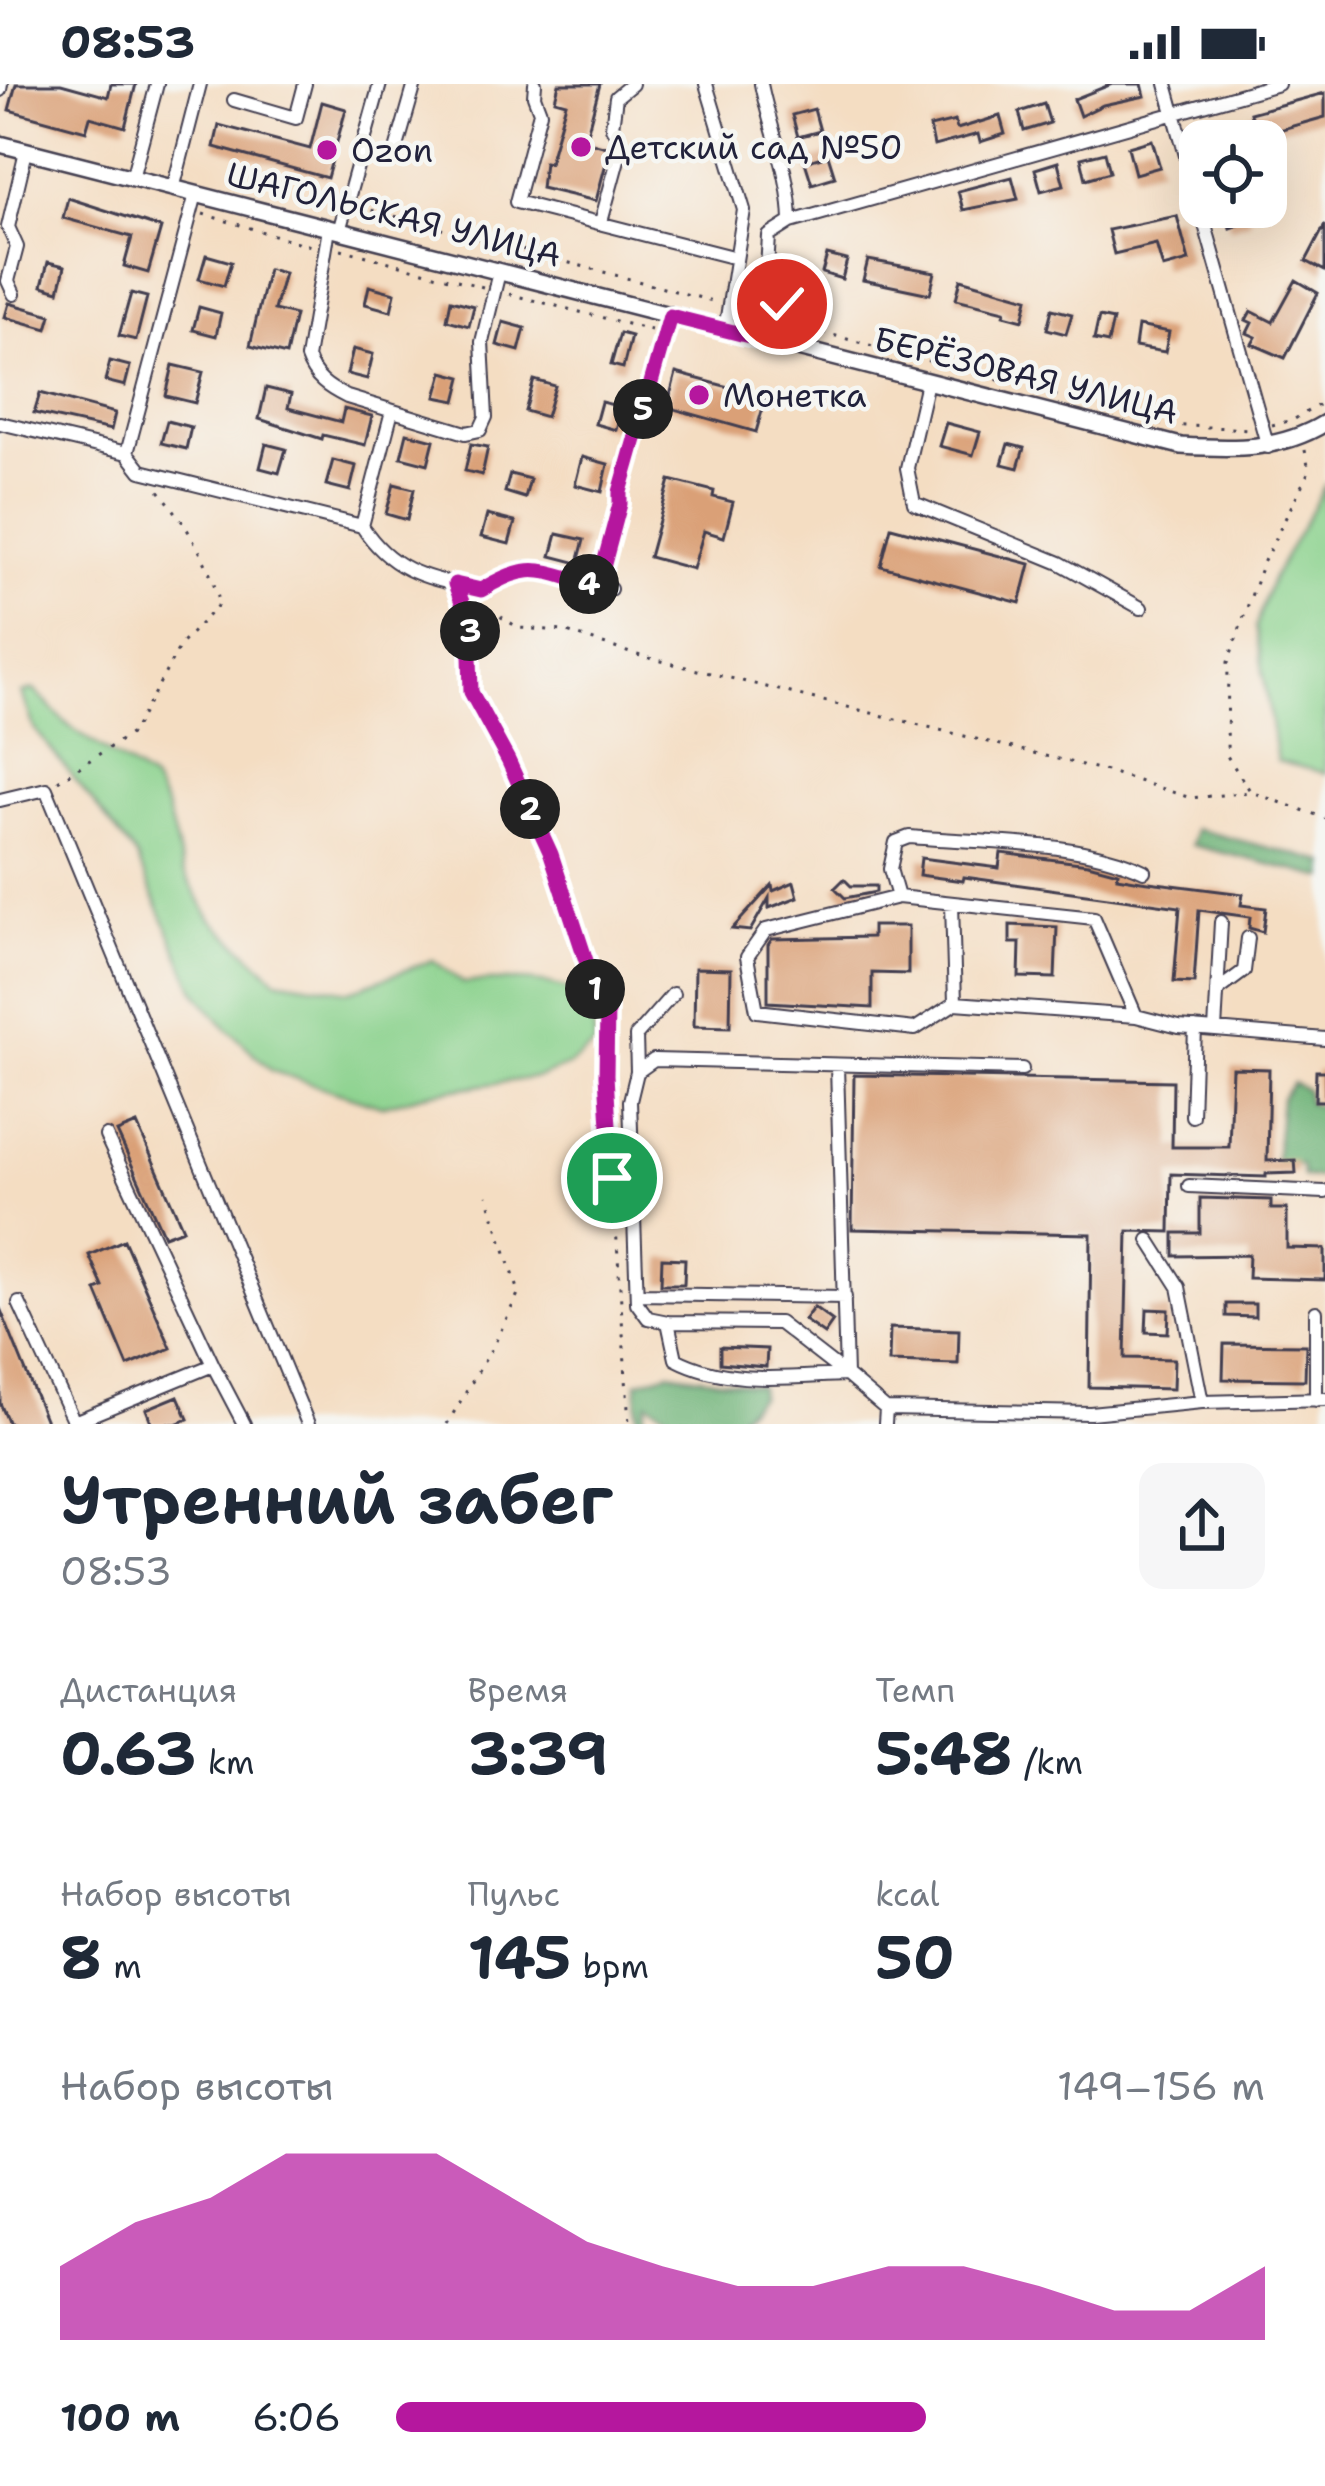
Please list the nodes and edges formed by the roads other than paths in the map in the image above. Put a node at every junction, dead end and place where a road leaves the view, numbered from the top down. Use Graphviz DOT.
graph roads {
  1 [pos="157,84"];
  2 [pos="200,84"];
  3 [pos="305,84"];
  4 [pos="380,84"];
  5 [pos="415,84"];
  6 [pos="535,84"];
  7 [pos="632,84"];
  8 [pos="706,84"];
  9 [pos="761,84"];
  10 [pos="1166,84"];
  11 [pos="1278,84"];
  12 [pos="234,100"];
  13 [pos="1174,112"];
  14 [pos="1179,130"];
  15 [pos="0,144"];
  16 [pos="26,151"];
  17 [pos="393,161"];
  18 [pos="132,178"];
  19 [pos="173,188"];
  20 [pos="196,194"];
  21 [pos="601,222"];
  22 [pos="791,222"];
  23 [pos="1206,228"];
  24 [pos="334,230"];
  25 [pos="736,258"];
  26 [pos="499,272"];
  27 [pos="14,294"];
  28 [pos="670,316"];
  29 [pos="724,330"];
  30 [pos="773,342"];
  31 [pos="927,382"];
  32 [pos="392,411"];
  33 [pos="0,423"];
  34 [pos="1325,423"];
  35 [pos="1268,447"];
  36 [pos="127,453"];
  37 [pos="620,492"];
  38 [pos="362,526"];
  39 [pos="604,588"];
  40 [pos="1141,608"];
  41 [pos="0,800"];
  42 [pos="1144,871"];
  43 [pos="898,897"];
  44 [pos="952,904"];
  45 [pos="1221,922"];
  46 [pos="1248,938"];
  47 [pos="1217,991"];
  48 [pos="673,994"];
  49 [pos="956,1003"];
  50 [pos="1136,1016"];
  51 [pos="1195,1028"];
  52 [pos="1215,1030"];
  53 [pos="1325,1039"];
  54 [pos="837,1066"];
  55 [pos="1022,1069"];
  56 [pos="637,1072"];
  57 [pos="1192,1116"];
  58 [pos="106,1136"];
  59 [pos="1189,1186"];
  60 [pos="1325,1192"];
  61 [pos="1149,1240"];
  62 [pos="637,1294"];
  63 [pos="845,1297"];
  64 [pos="19,1303"];
  65 [pos="1316,1312"];
  66 [pos="668,1322"];
  67 [pos="213,1365"];
  68 [pos="846,1375"];
  69 [pos="1321,1400"];
  70 [pos="1202,1402"];
  71 [pos="886,1417"];
  72 [pos="1121,1417"];
  73 [pos="1013,1418"];
  74 [pos="244,1424"];
  75 [pos="308,1424"];
  1 -- 18 [label="street"];
  2 -- 19 [label="street"];
  3 -- 12 [label="street"];
  4 -- 24 [label="street"];
  5 -- 17 [label="street"];
  6 -- 21 [label="street"];
  7 -- 21 [label="street"];
  8 -- 25 [label="street"];
  9 -- 22 [label="street"];
  10 -- 13 [label="street"];
  11 -- 13 [label="street"];
  13 -- 14 [label="street"];
  13 -- 22 [label="street"];
  15 -- 16 [label="main road, ШАГОЛЬСКАЯ УЛИЦА"];
  16 -- 18 [label="main road, ШАГОЛЬСКАЯ УЛИЦА"];
  16 -- 27 [label="street"];
  18 -- 19 [label="main road, ШАГОЛЬСКАЯ УЛИЦА"];
  19 -- 20 [label="main road, ШАГОЛЬСКАЯ УЛИЦА"];
  20 -- 24 [label="main road, ШАГОЛЬСКАЯ УЛИЦА"];
  20 -- 36 [label="street"];
  21 -- 25 [label="street"];
  22 -- 30 [label="street"];
  23 -- 35 [label="street"];
  24 -- 26 [label="main road, ШАГОЛЬСКАЯ УЛИЦА"];
  24 -- 32 [label="street"];
  25 -- 29 [label="street"];
  26 -- 28 [label="main road, ШАГОЛЬСКАЯ УЛИЦА"];
  26 -- 32 [label="street"];
  28 -- 29 [label="main road, ШАГОЛЬСКАЯ УЛИЦА"];
  28 -- 37 [label="street"];
  29 -- 30 [label="main road, ШАГОЛЬСКАЯ УЛИЦА"];
  30 -- 31 [label="main road, БЕРЁЗОВАЯ УЛИЦА"];
  31 -- 35 [label="main road, БЕРЁЗОВАЯ УЛИЦА"];
  31 -- 40 [label="street"];
  32 -- 38 [label="street"];
  33 -- 36 [label="street"];
  34 -- 35 [label="main road, БЕРЁЗОВАЯ УЛИЦА"];
  36 -- 38 [label="street"];
  38 -- 39 [label="street"];
  41 -- 75 [label="street"];
  42 -- 43 [label="street"];
  43 -- 44 [label="street"];
  43 -- 49 [label="street"];
  44 -- 49 [label="street"];
  44 -- 50 [label="street"];
  45 -- 47 [label="street"];
  46 -- 47 [label="street"];
  47 -- 52 [label="street"];
  48 -- 56 [label="street"];
  49 -- 50 [label="street"];
  50 -- 51 [label="street"];
  51 -- 52 [label="street"];
  51 -- 57 [label="street"];
  52 -- 53 [label="street"];
  54 -- 55 [label="street"];
  54 -- 56 [label="street"];
  54 -- 63 [label="street"];
  56 -- 62 [label="street"];
  58 -- 67 [label="street"];
  59 -- 60 [label="street"];
  61 -- 70 [label="street"];
  62 -- 63 [label="street"];
  62 -- 66 [label="street"];
  63 -- 68 [label="street"];
  64 -- 67 [label="street"];
  65 -- 69 [label="street"];
  66 -- 68 [label="street"];
  66 -- 68 [label="street"];
  67 -- 74 [label="street"];
  68 -- 71 [label="street"];
  69 -- 70 [label="street"];
  70 -- 72 [label="street"];
  71 -- 73 [label="street"];
  72 -- 73 [label="street"];
}
